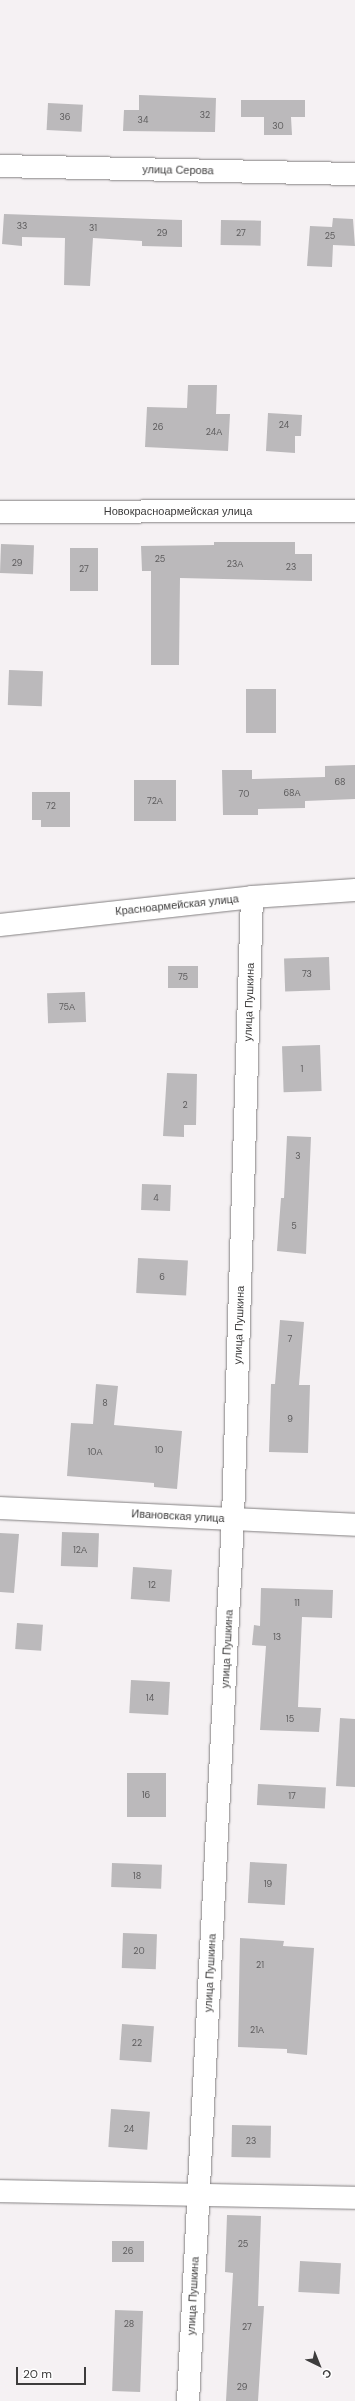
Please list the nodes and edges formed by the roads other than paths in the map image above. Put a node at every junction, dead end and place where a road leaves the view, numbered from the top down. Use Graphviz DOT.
graph roads {
  1 [pos="0,166"];
  2 [pos="355,174"];
  3 [pos="355,511"];
  4 [pos="0,512"];
  5 [pos="355,890"];
  6 [pos="252,897"];
  7 [pos="0,925"];
  8 [pos="0,1508"];
  9 [pos="233,1518"];
  10 [pos="355,1526"];
  11 [pos="0,2191"];
  12 [pos="198,2195"];
  13 [pos="355,2198"];
  14 [pos="188,2401"];
  1 -- 2 [label="street, улица Серова"];
  3 -- 4 [label="street, Новокрасноармейская улица"];
  5 -- 6 [label="street, Красноармейская улица"];
  6 -- 7 [label="street, Красноармейская улица"];
  6 -- 9 [label="street, улица Пушкина"];
  8 -- 9 [label="street, Ивановская улица"];
  9 -- 10 [label="street, Ивановская улица"];
  9 -- 12 [label="street, улица Пушкина"];
  11 -- 12 [label="street"];
  12 -- 13 [label="street"];
  12 -- 14 [label="street, улица Пушкина"];
}
